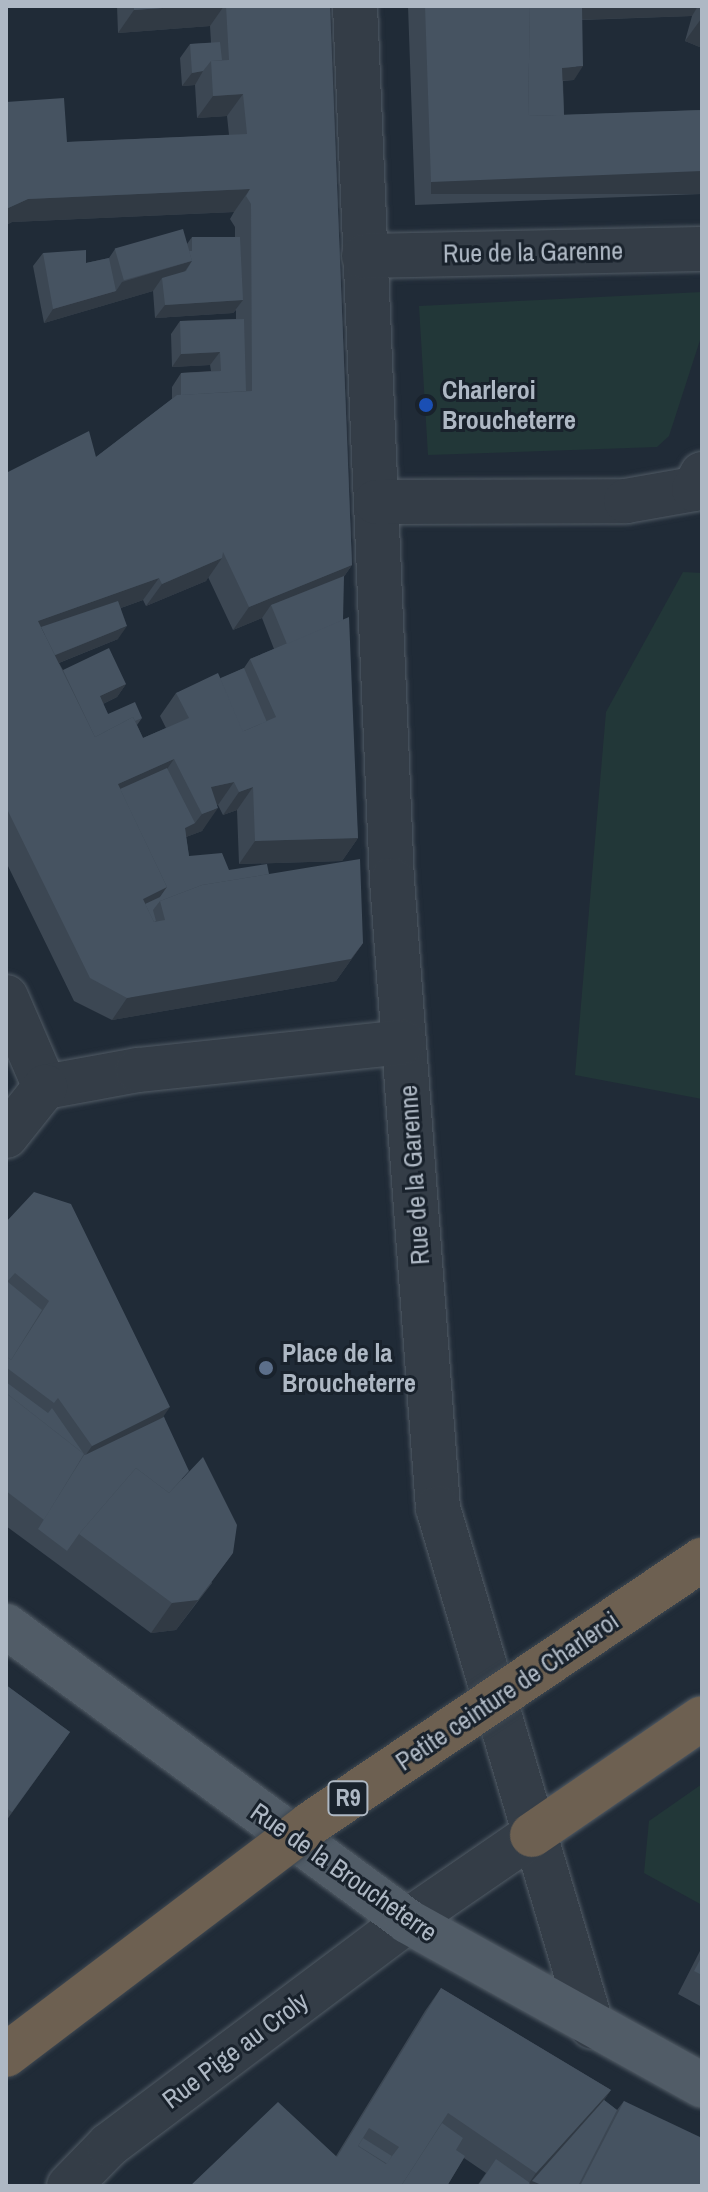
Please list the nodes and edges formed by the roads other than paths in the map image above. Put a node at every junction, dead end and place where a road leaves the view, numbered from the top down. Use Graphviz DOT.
graph roads {
  1 [pos="355,6"];
  2 [pos="702,249"];
  3 [pos="364,256"];
  4 [pos="702,474"];
  5 [pos="376,502"];
  6 [pos="6,997"];
  7 [pos="403,1042"];
  8 [pos="45,1087"];
  9 [pos="6,1136"];
  10 [pos="702,1560"];
  11 [pos="6,1626"];
  12 [pos="702,1718"];
  13 [pos="532,1835"];
  14 [pos="407,1921"];
  15 [pos="592,2027"];
  16 [pos="6,2055"];
  17 [pos="702,2085"];
  18 [pos="69,2186"];
  1 -- 3 [label="street, Rue de la Garenne"];
  2 -- 3 [label="street, Rue de la Garenne"];
  3 -- 5 [label="street, Rue de la Garenne"];
  4 -- 5 [label="street"];
  5 -- 7 [label="street, Rue de la Garenne"];
  6 -- 8 [label="street"];
  7 -- 8 [label="street"];
  7 -- 13 [label="street, Rue de la Garenne"];
  8 -- 9 [label="street"];
  10 -- 16 [label="highway, Petite ceinture de Charleroi / R9, bridge"];
  11 -- 14 [label="main road, Rue de la Broucheterre"];
  12 -- 13 [label="highway"];
  13 -- 14 [label="street, Rue Pige au Croly"];
  13 -- 15 [label="street, Rue de la Garenne"];
  14 -- 15 [label="main road, Rue de la Broucheterre"];
  14 -- 18 [label="street, Rue Pige au Croly"];
  15 -- 17 [label="main road, Rue de la Broucheterre"];
}
